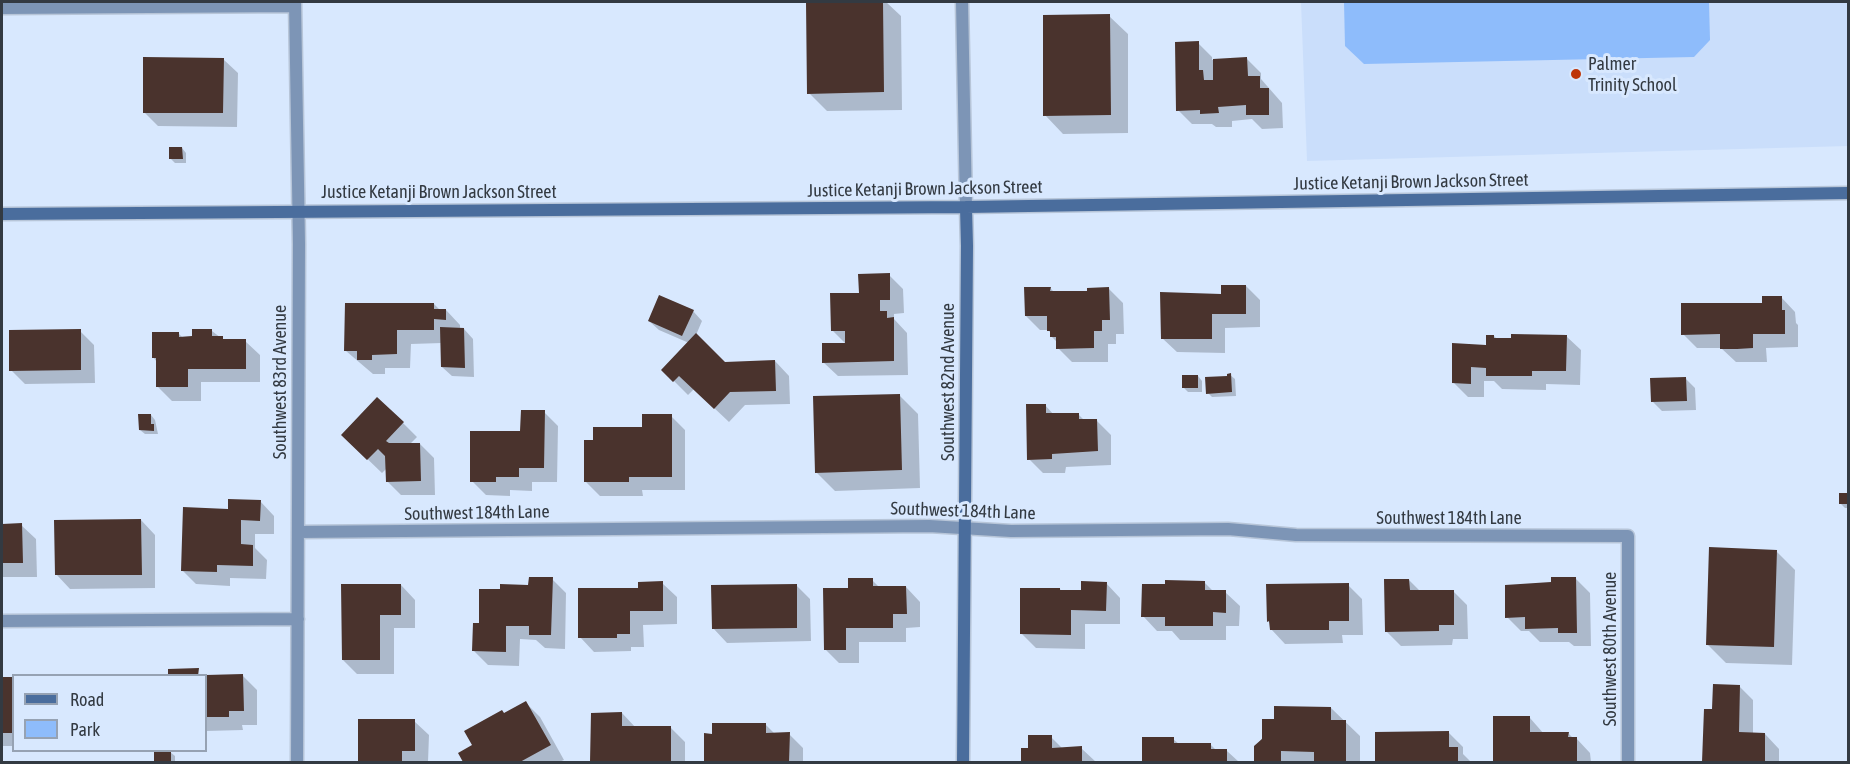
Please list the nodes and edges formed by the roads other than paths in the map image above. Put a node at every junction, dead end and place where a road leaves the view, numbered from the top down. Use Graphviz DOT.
graph roads {
  1 [pos="962,2"];
  2 [pos="295,4"];
  3 [pos="2,8"];
  4 [pos="1848,194"];
  5 [pos="966,207"];
  6 [pos="298,211"];
  7 [pos="2,214"];
  8 [pos="965,528"];
  9 [pos="297,532"];
  10 [pos="1628,536"];
  11 [pos="298,619"];
  12 [pos="2,621"];
  13 [pos="297,762"];
  14 [pos="963,762"];
  15 [pos="1628,762"];
  1 -- 5 [label="street, Southwest 82nd Avenue"];
  2 -- 3 [label="street"];
  2 -- 6 [label="street, Southwest 83rd Avenue"];
  4 -- 5 [label="main road, Justice Ketanji Brown Jackson Street"];
  5 -- 6 [label="main road, Justice Ketanji Brown Jackson Street"];
  5 -- 8 [label="main road, Southwest 82nd Avenue"];
  6 -- 7 [label="main road, Justice Ketanji Brown Jackson Street"];
  6 -- 9 [label="street, Southwest 83rd Avenue"];
  8 -- 9 [label="street, Southwest 184th Lane"];
  8 -- 10 [label="street, Southwest 184th Lane"];
  8 -- 14 [label="main road, Southwest 82nd Avenue"];
  9 -- 11 [label="street, Southwest 83rd Avenue"];
  10 -- 15 [label="street, Southwest 80th Avenue"];
  11 -- 12 [label="street"];
  11 -- 13 [label="street, Southwest 83rd Avenue"];
}
